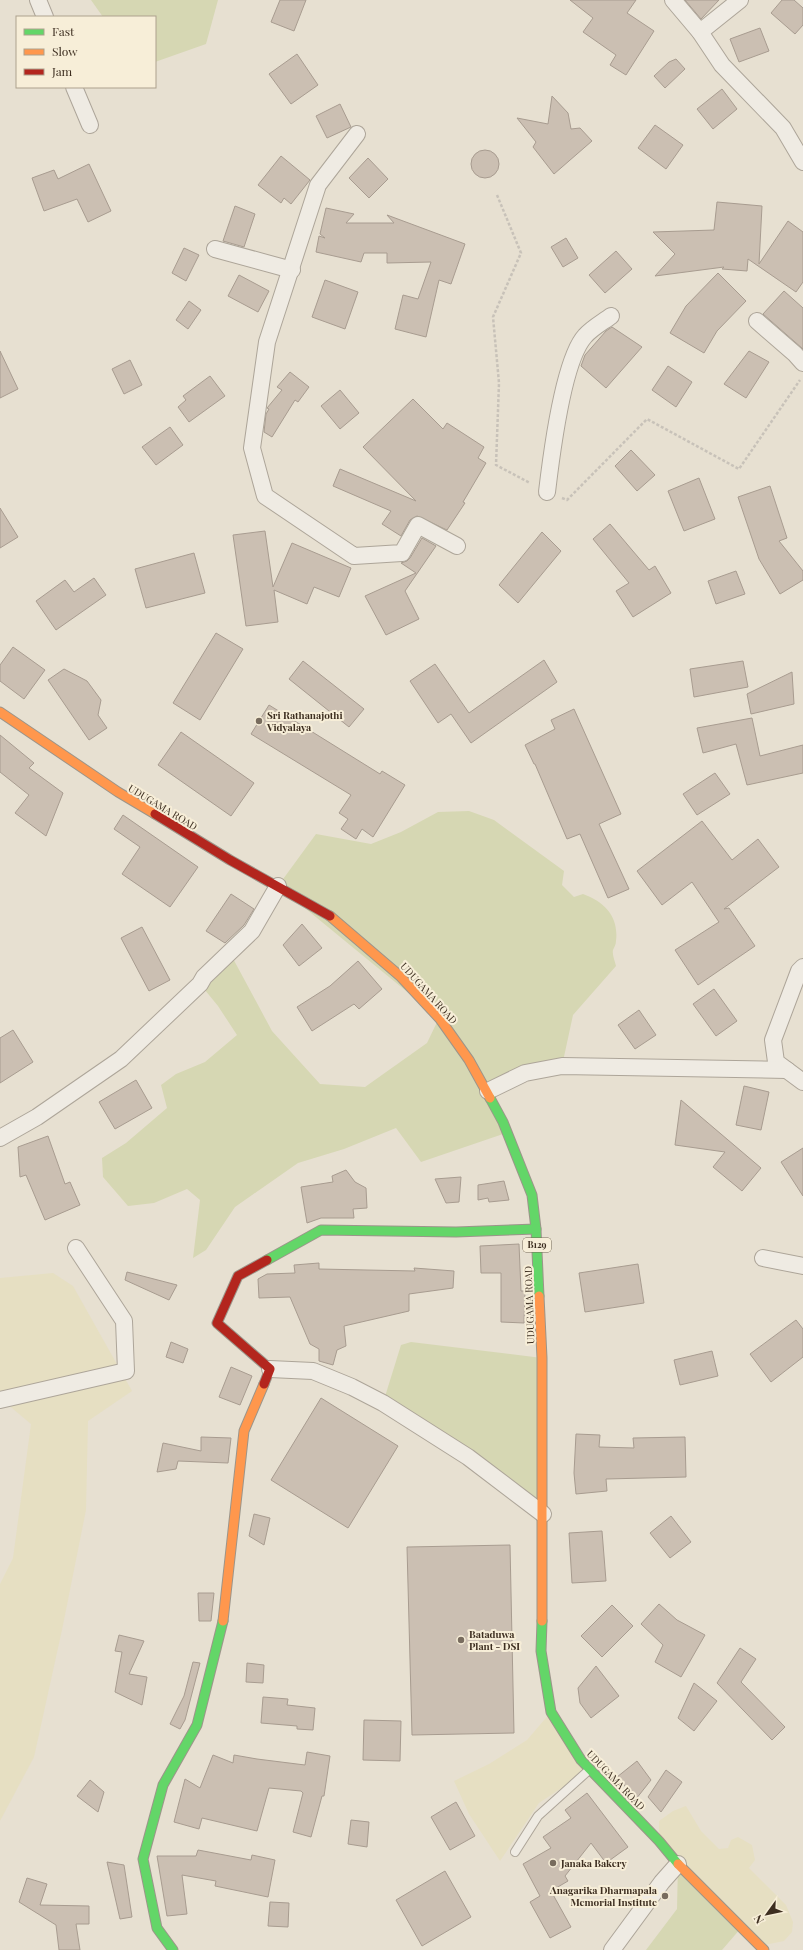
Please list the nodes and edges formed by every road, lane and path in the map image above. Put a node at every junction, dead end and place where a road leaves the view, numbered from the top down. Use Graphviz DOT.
graph roads {
  1 [pos="38,0"];
  2 [pos="673,0"];
  3 [pos="740,0"];
  4 [pos="45,16"];
  5 [pos="700,32"];
  6 [pos="74,88"];
  7 [pos="90,125"];
  8 [pos="357,134"];
  9 [pos="803,162"];
  10 [pos="497,195"];
  11 [pos="215,248"];
  12 [pos="292,270"];
  13 [pos="611,316"];
  14 [pos="757,321"];
  15 [pos="803,363"];
  16 [pos="803,377"];
  17 [pos="547,492"];
  18 [pos="457,546"];
  19 [pos="0,712"];
  20 [pos="278,886"];
  21 [pos="803,967"];
  22 [pos="788,1070"];
  23 [pos="803,1082"];
  24 [pos="488,1091"];
  25 [pos="0,1138"];
  26 [pos="536,1229"];
  27 [pos="76,1248"];
  28 [pos="763,1258"];
  29 [pos="803,1266"];
  30 [pos="270,1369"];
  31 [pos="0,1400"];
  32 [pos="543,1514"];
  33 [pos="590,1769"];
  34 [pos="515,1852"];
  35 [pos="678,1864"];
  36 [pos="173,1950"];
  37 [pos="612,1950"];
  38 [pos="764,1950"];
  1 -- 4 [label="street"];
  2 -- 5 [label="street"];
  3 -- 5 [label="street"];
  5 -- 9 [label="street"];
  6 -- 7 [label="street"];
  8 -- 12 [label="street"];
  10 -- 17 [label="path"];
  11 -- 12 [label="street"];
  12 -- 18 [label="street"];
  13 -- 17 [label="street"];
  14 -- 15 [label="street"];
  16 -- 17 [label="path"];
  19 -- 20 [label="main road, UDUGAMA ROAD / B129"];
  20 -- 24 [label="main road, UDUGAMA ROAD / B129"];
  20 -- 25 [label="street"];
  21 -- 22 [label="street"];
  22 -- 23 [label="street"];
  22 -- 24 [label="street"];
  24 -- 26 [label="main road, UDUGAMA ROAD / B129"];
  26 -- 30 [label="main road"];
  26 -- 32 [label="main road, UDUGAMA ROAD / B129"];
  27 -- 31 [label="street"];
  28 -- 29 [label="street"];
  30 -- 32 [label="street"];
  30 -- 36 [label="main road"];
  32 -- 33 [label="main road, UDUGAMA ROAD / B129"];
  33 -- 34 [label="lane"];
  33 -- 35 [label="main road, UDUGAMA ROAD / B129"];
  35 -- 37 [label="street"];
  35 -- 38 [label="main road, UDUGAMA ROAD / B129"];
}
